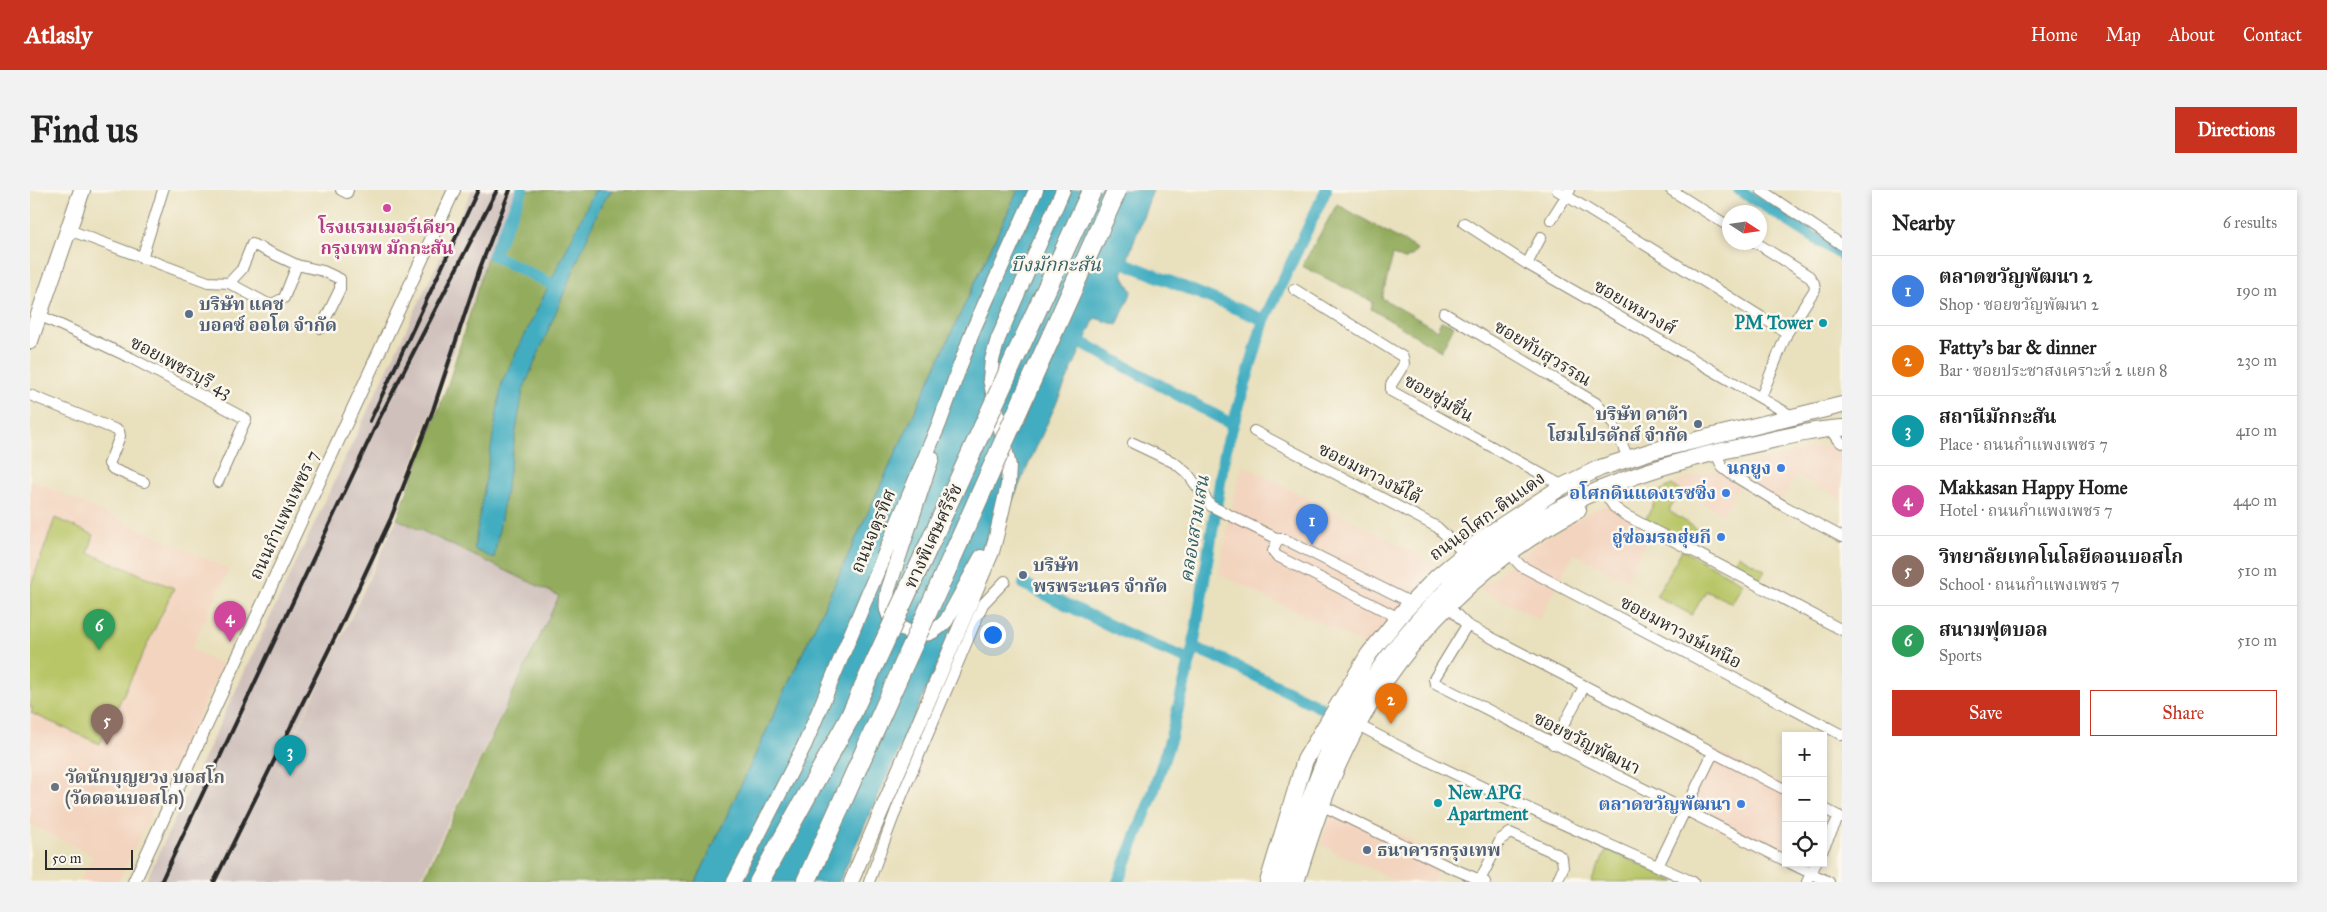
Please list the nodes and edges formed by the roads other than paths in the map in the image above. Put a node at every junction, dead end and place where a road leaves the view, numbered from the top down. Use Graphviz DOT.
graph roads {
  1 [pos="82,190"];
  2 [pos="163,190"];
  3 [pos="454,190"];
  4 [pos="1036,190"];
  5 [pos="1062,190"];
  6 [pos="1092,190"];
  7 [pos="1117,190"];
  8 [pos="1556,190"];
  9 [pos="1671,190"];
  10 [pos="1761,190"];
  11 [pos="1568,193"];
  12 [pos="1550,220"];
  13 [pos="1722,221"];
  14 [pos="1464,223"];
  15 [pos="69,230"];
  16 [pos="1541,237"];
  17 [pos="1842,245"];
  18 [pos="1767,250"];
  19 [pos="142,258"];
  20 [pos="1527,264"];
  21 [pos="297,265"];
  22 [pos="229,283"];
  23 [pos="1294,289"];
  24 [pos="1444,313"];
  25 [pos="40,315"];
  26 [pos="321,328"];
  27 [pos="1787,333"];
  28 [pos="30,341"];
  29 [pos="30,395"];
  30 [pos="1761,397"];
  31 [pos="1842,405"];
  32 [pos="1792,416"];
  33 [pos="939,424"];
  34 [pos="1834,427"];
  35 [pos="1254,431"];
  36 [pos="1133,443"];
  37 [pos="1842,443"];
  38 [pos="1716,453"];
  39 [pos="1628,458"];
  40 [pos="1687,460"];
  41 [pos="144,482"];
  42 [pos="218,482"];
  43 [pos="1563,486"];
  44 [pos="1607,496"];
  45 [pos="996,537"];
  46 [pos="1842,537"];
  47 [pos="1278,539"];
  48 [pos="1509,553"];
  49 [pos="1465,554"];
  50 [pos="1005,581"];
  51 [pos="1412,603"];
  52 [pos="1448,606"];
  53 [pos="1399,618"];
  54 [pos="1467,625"];
  55 [pos="1842,630"];
  56 [pos="1584,687"];
  57 [pos="849,719"];
  58 [pos="1358,725"];
  59 [pos="1842,735"];
  60 [pos="1554,744"];
  61 [pos="1713,753"];
  62 [pos="1782,788"];
  63 [pos="846,794"];
  64 [pos="1321,805"];
  65 [pos="1827,810"];
  66 [pos="1685,811"];
  67 [pos="1841,817"];
  68 [pos="757,835"];
  69 [pos="1827,842"];
  70 [pos="1782,859"];
  71 [pos="1658,866"];
  72 [pos="1795,867"];
  73 [pos="1809,878"];
  74 [pos="1482,881"];
  75 [pos="134,882"];
  76 [pos="724,882"];
  77 [pos="734,882"];
  78 [pos="759,882"];
  79 [pos="775,882"];
  80 [pos="806,882"];
  81 [pos="814,882"];
  82 [pos="851,882"];
  83 [pos="869,882"];
  84 [pos="1268,882"];
  85 [pos="1284,882"];
  86 [pos="1296,882"];
  87 [pos="1557,882"];
  88 [pos="1693,882"];
  89 [pos="1829,882"];
  1 -- 15 [label="main road"];
  2 -- 19 [label="street"];
  3 -- 75 [label="street, ถนนกำแพงเพชร 7"];
  4 -- 33 [label="main road, ถนนจตุรทิศ"];
  5 -- 45 [label="main road, bridge"];
  6 -- 57 [label="highway, ทางพิเศษศรีรัช, bridge"];
  7 -- 63 [label="highway, ทางพิเศษศรีรัช, bridge"];
  8 -- 11 [label="street"];
  9 -- 13 [label="street"];
  10 -- 17 [label="street"];
  11 -- 12 [label="street"];
  11 -- 27 [label="street"];
  14 -- 20 [label="street, ซอยเหมวงศ์"];
  15 -- 19 [label="street"];
  15 -- 25 [label="main road"];
  16 -- 20 [label="street"];
  18 -- 27 [label="street"];
  19 -- 22 [label="street"];
  20 -- 30 [label="street, ซอยเหมวงศ์"];
  21 -- 22 [label="street"];
  21 -- 22 [label="street"];
  21 -- 26 [label="street"];
  23 -- 43 [label="street, ซอยชุ่มชื่น"];
  24 -- 39 [label="street, ซอยทับสุวรรณ"];
  25 -- 28 [label="main road"];
  25 -- 42 [label="street, ซอยเพชรบุรี 43"];
  27 -- 30 [label="street"];
  29 -- 41 [label="street"];
  30 -- 32 [label="street, ซอยเหมวงศ์"];
  31 -- 32 [label="main road, ถนนอโศก-ดินแดง"];
  32 -- 39 [label="main road, ถนนอโศก-ดินแดง"];
  33 -- 45 [label="main road, bridge"];
  33 -- 68 [label="main road, ถนนจตุรทิศ"];
  34 -- 37 [label="street"];
  34 -- 38 [label="main road, ถนนอโศก-ดินแดง"];
  35 -- 49 [label="street, ซอยมหาวงษ์ใต้"];
  36 -- 47 [label="street"];
  38 -- 40 [label="main road, ถนนอโศก-ดินแดง"];
  38 -- 46 [label="street"];
  39 -- 43 [label="main road, ถนนอโศก-ดินแดง"];
  40 -- 44 [label="main road, ถนนอโศก-ดินแดง"];
  40 -- 85 [label="main road, ถนนอโศก-ดินแดง"];
  43 -- 49 [label="main road, ถนนอโศก-ดินแดง"];
  44 -- 48 [label="main road, ถนนอโศก-ดินแดง"];
  44 -- 55 [label="street"];
  45 -- 82 [label="main road"];
  47 -- 51 [label="street"];
  47 -- 53 [label="street"];
  48 -- 52 [label="main road, ถนนอโศก-ดินแดง"];
  48 -- 59 [label="street, ซอยมหาวงษ์เหนือ"];
  49 -- 51 [label="main road, ถนนอโศก-ดินแดง"];
  50 -- 83 [label="street"];
  51 -- 53 [label="main road, ถนนอโศก-ดินแดง"];
  52 -- 54 [label="street"];
  52 -- 58 [label="main road, ถนนอโศก-ดินแดง"];
  53 -- 84 [label="main road, ถนนอโศก-ดินแดง"];
  54 -- 56 [label="street"];
  54 -- 60 [label="street, ซอยขวัญพัฒนา"];
  56 -- 60 [label="street"];
  56 -- 61 [label="street"];
  57 -- 78 [label="highway"];
  57 -- 79 [label="highway, ทางพิเศษศรีรัช"];
  58 -- 64 [label="main road, ถนนอโศก-ดินแดง"];
  58 -- 71 [label="street"];
  60 -- 66 [label="street, ซอยขวัญพัฒนา"];
  61 -- 62 [label="street"];
  61 -- 66 [label="street"];
  63 -- 80 [label="highway, ทางพิเศษศรีรัช"];
  63 -- 81 [label="highway"];
  64 -- 74 [label="street"];
  64 -- 86 [label="main road, ถนนอโศก-ดินแดง"];
  65 -- 67 [label="street"];
  66 -- 70 [label="street, ซอยขวัญพัฒนา"];
  66 -- 71 [label="street"];
  67 -- 69 [label="street"];
  68 -- 76 [label="main road"];
  68 -- 77 [label="main road, ถนนจตุรทิศ"];
  71 -- 88 [label="street"];
  72 -- 73 [label="street"];
  73 -- 89 [label="street"];
  74 -- 87 [label="street"];
}
